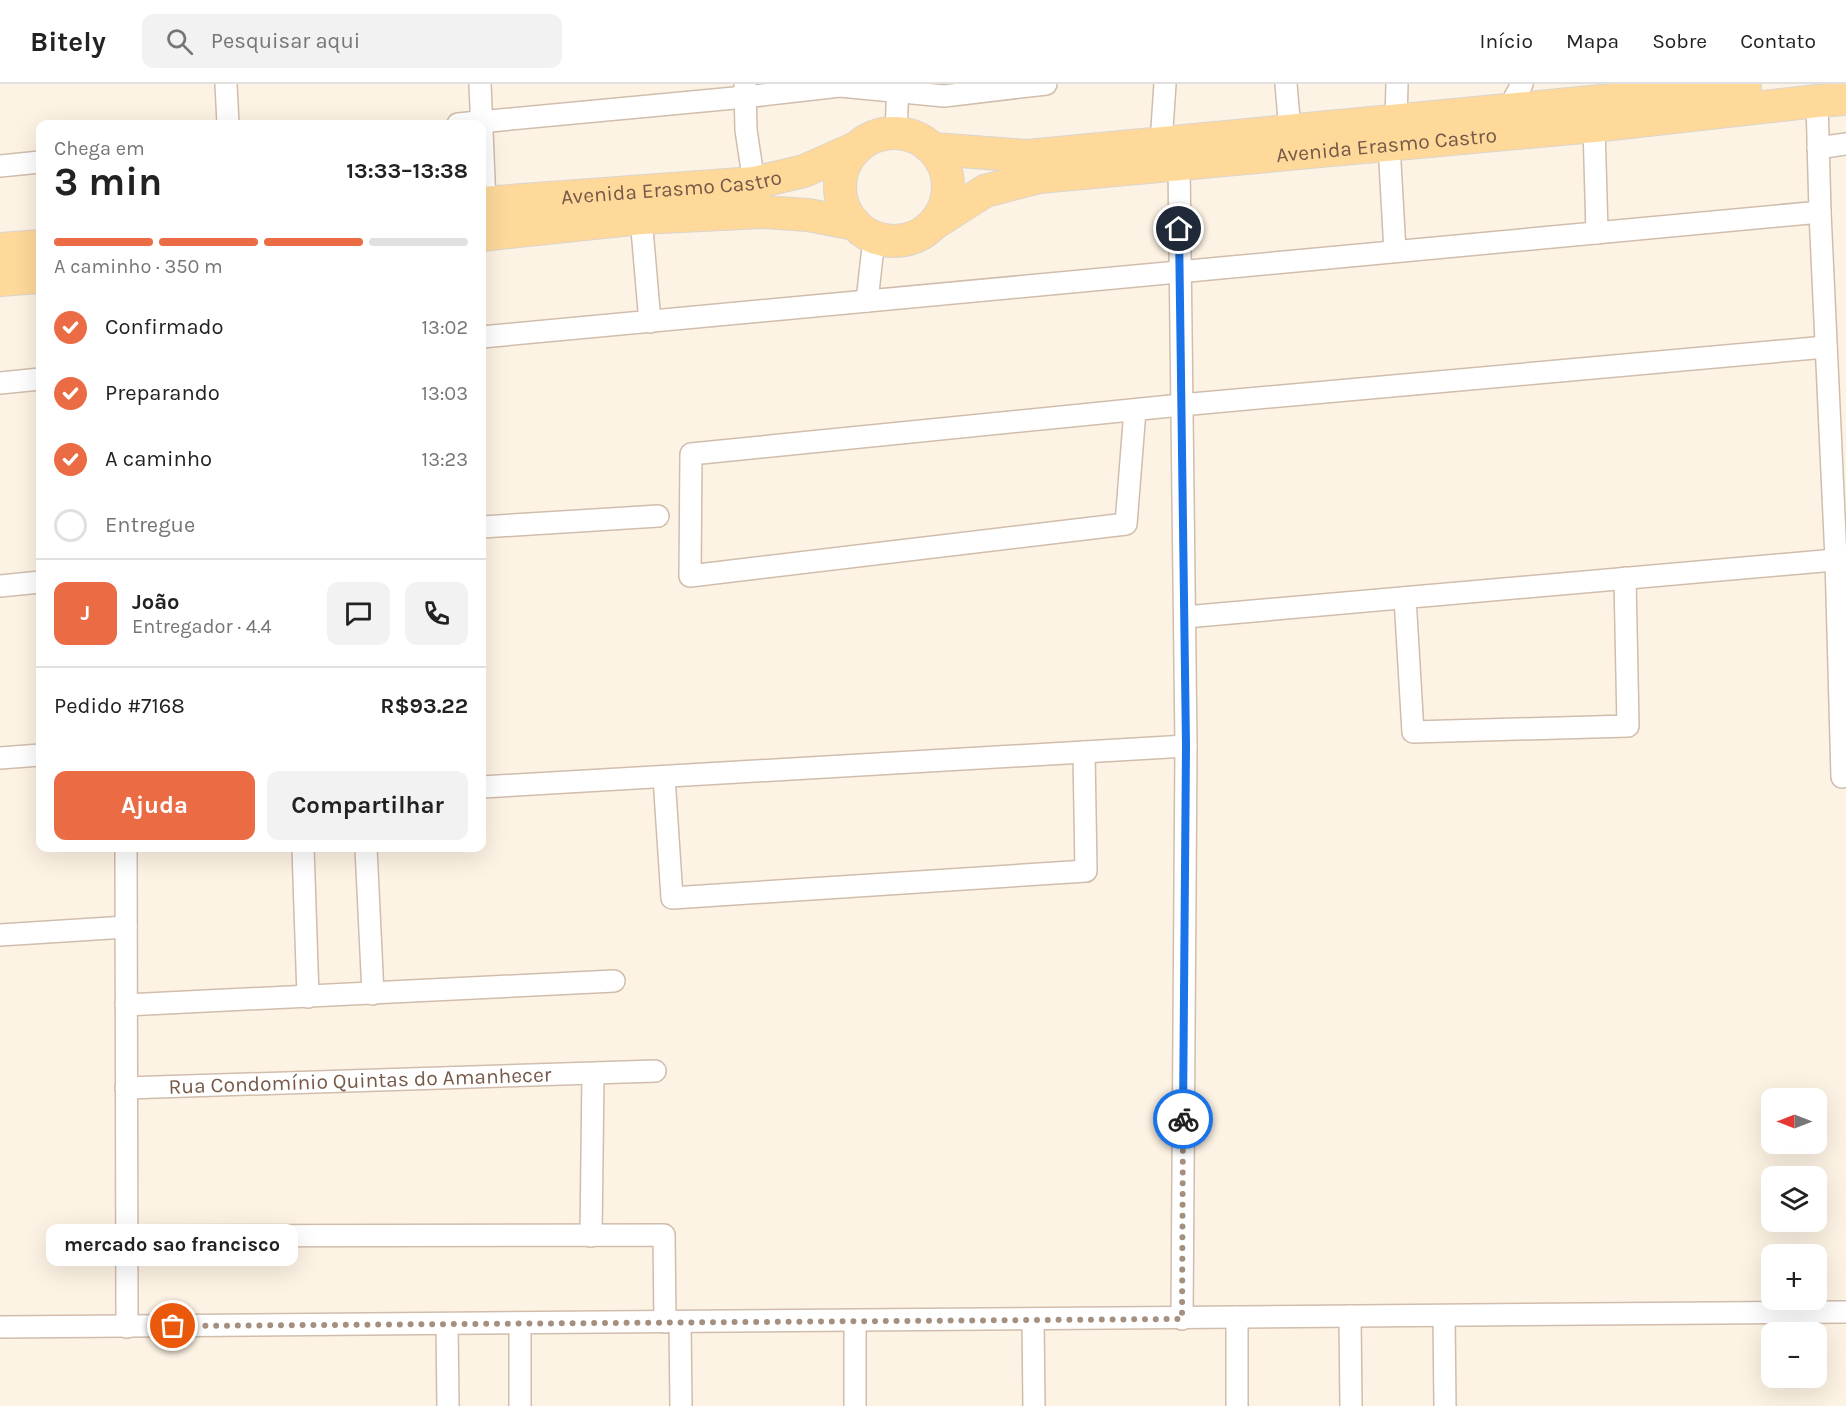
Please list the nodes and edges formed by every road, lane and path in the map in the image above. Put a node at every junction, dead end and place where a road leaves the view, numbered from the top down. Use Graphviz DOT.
graph roads {
  1 [pos="226,84"];
  2 [pos="480,84"];
  3 [pos="1046,84"];
  4 [pos="1165,84"];
  5 [pos="1286,84"];
  6 [pos="1397,84"];
  7 [pos="898,88"];
  8 [pos="1661,89"];
  9 [pos="745,91"];
  10 [pos="1822,95"];
  11 [pos="1515,97"];
  12 [pos="228,120"];
  13 [pos="482,120"];
  14 [pos="486,122"];
  15 [pos="1594,126"];
  16 [pos="1290,131"];
  17 [pos="896,132"];
  18 [pos="1393,133"];
  19 [pos="1846,144"];
  20 [pos="856,147"];
  21 [pos="1818,147"];
  22 [pos="933,149"];
  23 [pos="1170,154"];
  24 [pos="36,162"];
  25 [pos="0,166"];
  26 [pos="754,183"];
  27 [pos="486,203"];
  28 [pos="1820,212"];
  29 [pos="641,218"];
  30 [pos="935,223"];
  31 [pos="864,231"];
  32 [pos="1597,233"];
  33 [pos="486,235"];
  34 [pos="36,246"];
  35 [pos="0,249"];
  36 [pos="1395,251"];
  37 [pos="1180,272"];
  38 [pos="36,278"];
  39 [pos="0,280"];
  40 [pos="867,301"];
  41 [pos="650,321"];
  42 [pos="486,337"];
  43 [pos="1826,347"];
  44 [pos="36,379"];
  45 [pos="0,383"];
  46 [pos="1181,405"];
  47 [pos="1135,410"];
  48 [pos="658,516"];
  49 [pos="486,526"];
  50 [pos="1841,559"];
  51 [pos="1625,578"];
  52 [pos="36,582"];
  53 [pos="0,586"];
  54 [pos="1405,598"];
  55 [pos="1185,617"];
  56 [pos="1186,746"];
  57 [pos="1083,752"];
  58 [pos="36,755"];
  59 [pos="0,758"];
  60 [pos="664,777"];
  61 [pos="1842,777"];
  62 [pos="486,787"];
  63 [pos="126,852"];
  64 [pos="303,852"];
  65 [pos="366,852"];
  66 [pos="126,927"];
  67 [pos="0,935"];
  68 [pos="614,981"];
  69 [pos="373,994"];
  70 [pos="308,997"];
  71 [pos="126,1005"];
  72 [pos="655,1071"];
  73 [pos="593,1074"];
  74 [pos="126,1088"];
  75 [pos="127,1236"];
  76 [pos="591,1236"];
  77 [pos="1846,1312"];
  78 [pos="1350,1316"];
  79 [pos="1444,1316"];
  80 [pos="1237,1317"];
  81 [pos="1033,1319"];
  82 [pos="1182,1319"];
  83 [pos="855,1321"];
  84 [pos="673,1322"];
  85 [pos="520,1323"];
  86 [pos="447,1324"];
  87 [pos="127,1327"];
  88 [pos="0,1328"];
  89 [pos="448,1406"];
  90 [pos="520,1406"];
  91 [pos="681,1406"];
  92 [pos="855,1406"];
  93 [pos="1034,1406"];
  94 [pos="1237,1406"];
  95 [pos="1352,1406"];
  96 [pos="1445,1406"];
  1 -- 12 [label="street"];
  2 -- 13 [label="street"];
  3 -- 7 [label="street"];
  4 -- 23 [label="street"];
  5 -- 16 [label="street"];
  6 -- 18 [label="street"];
  7 -- 9 [label="street"];
  7 -- 17 [label="street"];
  8 -- 10 [label="main road, Avenida Erasmo Castro"];
  8 -- 11 [label="main road, Avenida Erasmo Castro"];
  9 -- 14 [label="street"];
  9 -- 26 [label="street"];
  10 -- 15 [label="main road, Avenida Erasmo Castro"];
  10 -- 21 [label="street"];
  11 -- 18 [label="main road, Avenida Erasmo Castro"];
  15 -- 18 [label="main road, Avenida Erasmo Castro"];
  15 -- 32 [label="street"];
  16 -- 18 [label="main road, Avenida Erasmo Castro"];
  16 -- 23 [label="main road, Avenida Erasmo Castro"];
  17 -- 20 [label="main road"];
  17 -- 22 [label="main road"];
  18 -- 23 [label="main road, Avenida Erasmo Castro"];
  18 -- 36 [label="street"];
  19 -- 21 [label="street"];
  20 -- 26 [label="main road, Avenida Erasmo Castro"];
  20 -- 31 [label="main road"];
  21 -- 28 [label="street"];
  22 -- 23 [label="main road, Avenida Erasmo Castro"];
  22 -- 30 [label="main road"];
  23 -- 30 [label="main road, Avenida Erasmo Castro"];
  23 -- 37 [label="street"];
  24 -- 25 [label="street"];
  26 -- 27 [label="main road, Avenida Erasmo Castro"];
  28 -- 32 [label="street"];
  28 -- 43 [label="street"];
  29 -- 31 [label="main road, Avenida Erasmo Castro"];
  29 -- 33 [label="main road, Avenida Erasmo Castro"];
  29 -- 41 [label="street"];
  30 -- 31 [label="main road"];
  31 -- 40 [label="street"];
  32 -- 36 [label="street"];
  34 -- 35 [label="main road"];
  36 -- 37 [label="street"];
  37 -- 40 [label="street"];
  37 -- 46 [label="street"];
  38 -- 39 [label="main road"];
  40 -- 41 [label="street"];
  41 -- 42 [label="street"];
  43 -- 46 [label="street"];
  43 -- 50 [label="street"];
  44 -- 45 [label="street"];
  46 -- 47 [label="street"];
  46 -- 55 [label="street"];
  47 -- 47 [label="street"];
  48 -- 49 [label="street"];
  50 -- 51 [label="street"];
  50 -- 61 [label="street"];
  51 -- 54 [label="street"];
  51 -- 54 [label="street"];
  52 -- 53 [label="street"];
  54 -- 55 [label="street"];
  55 -- 56 [label="street"];
  56 -- 57 [label="street"];
  56 -- 82 [label="street"];
  57 -- 60 [label="street"];
  57 -- 60 [label="street"];
  58 -- 59 [label="street"];
  60 -- 62 [label="street"];
  63 -- 66 [label="street"];
  64 -- 70 [label="street"];
  65 -- 69 [label="street"];
  66 -- 67 [label="street"];
  66 -- 71 [label="street"];
  68 -- 69 [label="street"];
  69 -- 70 [label="street"];
  70 -- 71 [label="street"];
  71 -- 74 [label="street"];
  72 -- 73 [label="street, Rua Condomínio Quintas do Amanhecer"];
  73 -- 74 [label="street, Rua Condomínio Quintas do Amanhecer"];
  73 -- 76 [label="street"];
  74 -- 75 [label="street"];
  75 -- 76 [label="street"];
  75 -- 87 [label="street"];
  76 -- 84 [label="street"];
  77 -- 79 [label="street"];
  78 -- 79 [label="street"];
  78 -- 80 [label="street"];
  78 -- 95 [label="street"];
  79 -- 96 [label="street"];
  80 -- 82 [label="street"];
  80 -- 94 [label="street"];
  81 -- 82 [label="street"];
  81 -- 83 [label="street"];
  81 -- 93 [label="street"];
  83 -- 84 [label="street"];
  83 -- 92 [label="street"];
  84 -- 85 [label="street"];
  84 -- 91 [label="street"];
  85 -- 86 [label="street"];
  85 -- 90 [label="street"];
  86 -- 87 [label="street"];
  86 -- 89 [label="street"];
  87 -- 88 [label="street"];
}
